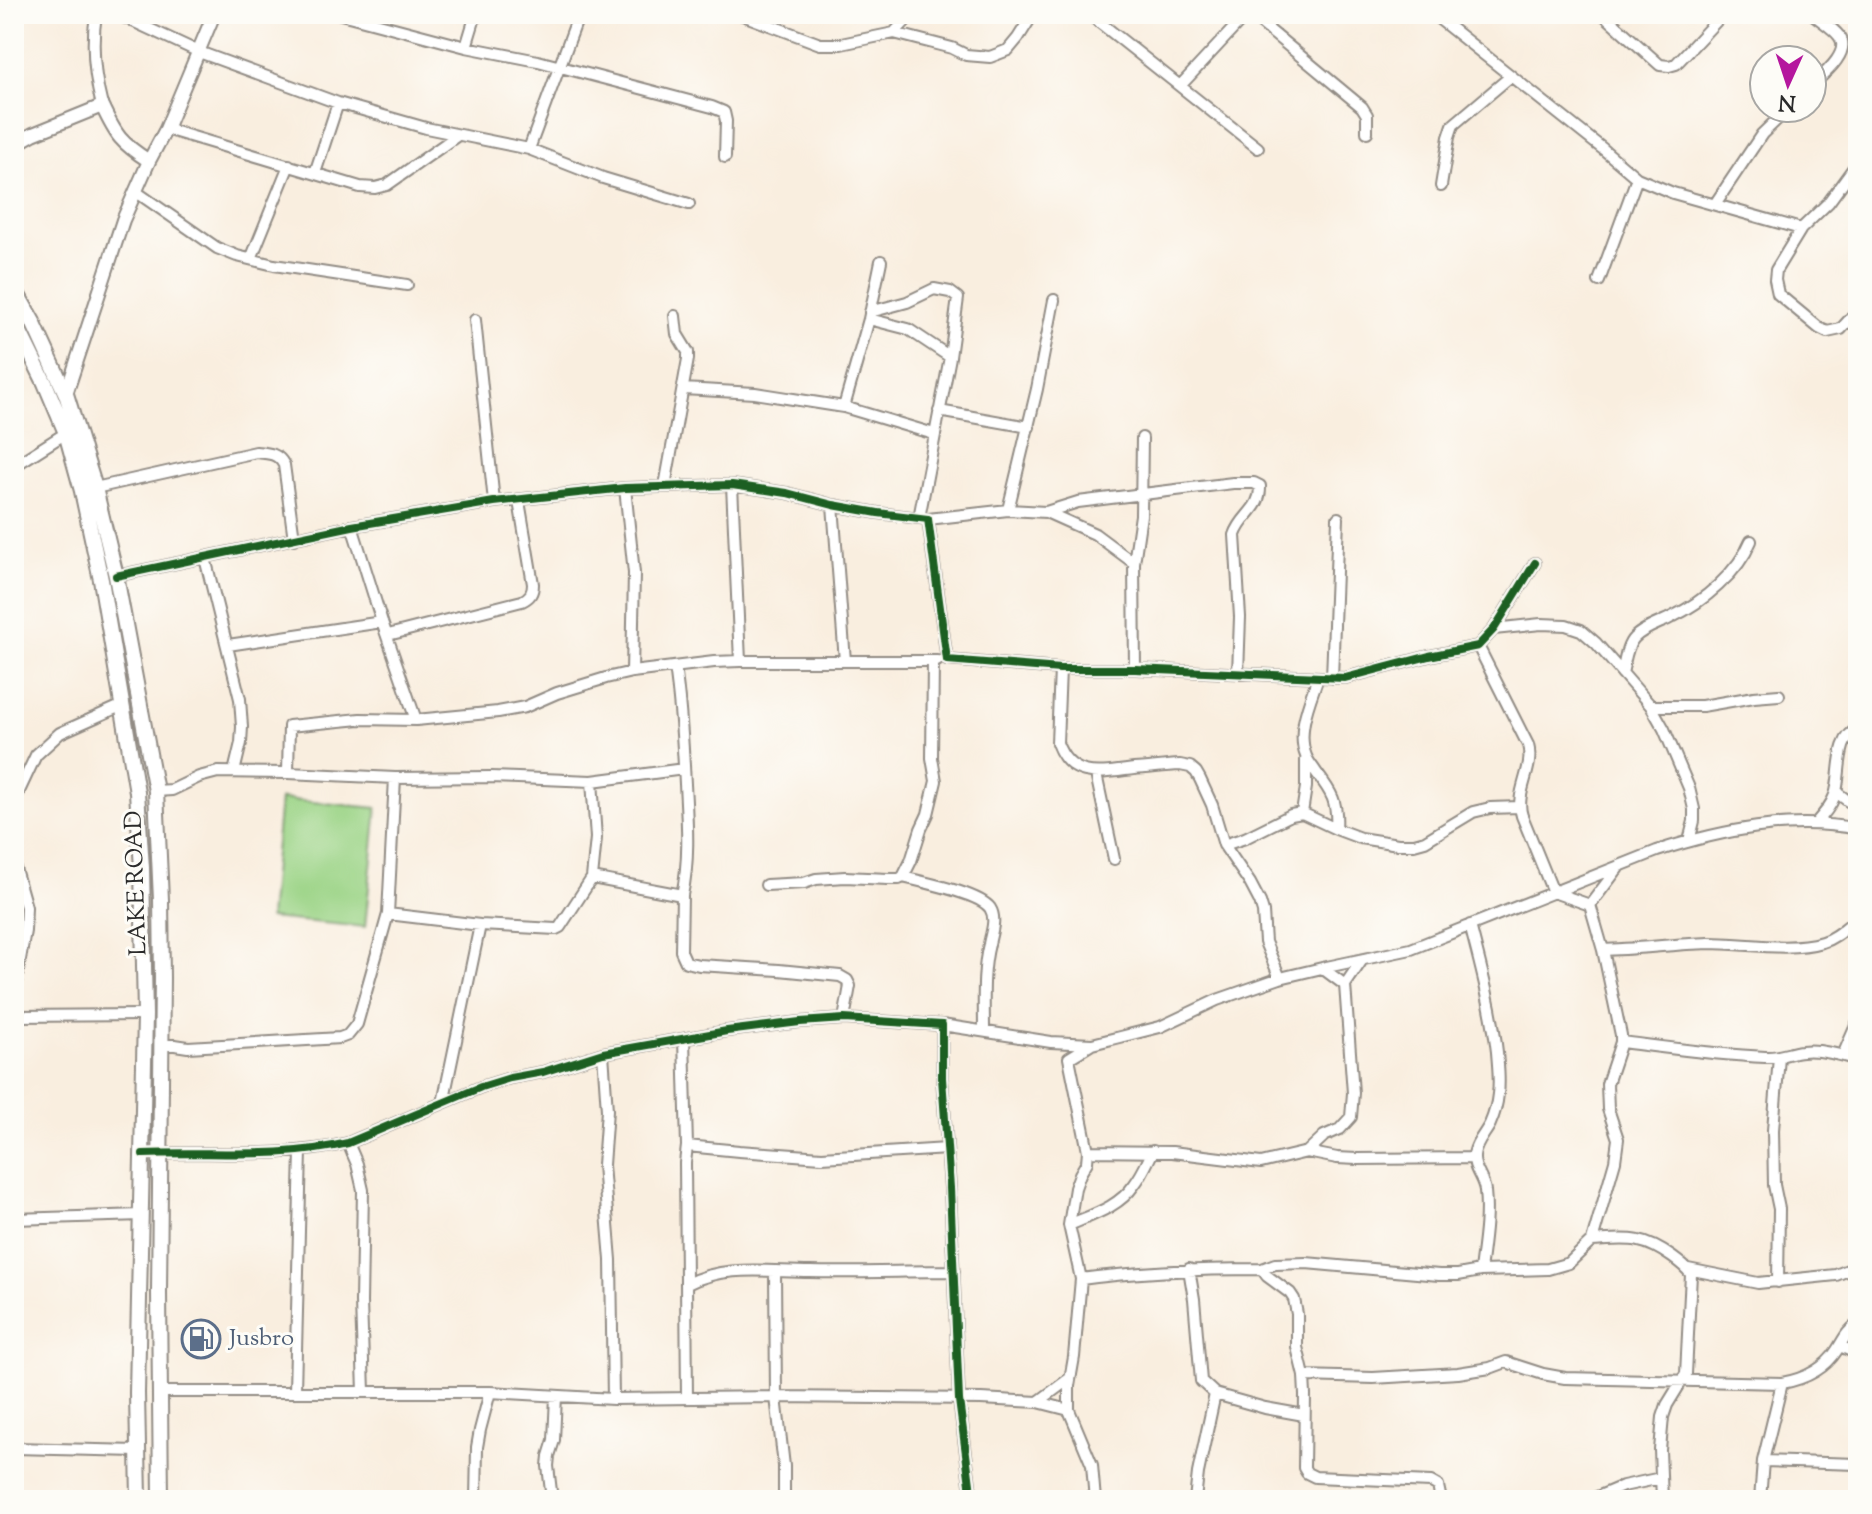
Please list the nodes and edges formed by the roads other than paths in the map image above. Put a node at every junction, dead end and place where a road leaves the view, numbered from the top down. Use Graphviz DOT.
graph roads {
  1 [pos="96,14"];
  2 [pos="112,14"];
  3 [pos="214,14"];
  4 [pos="341,14"];
  5 [pos="476,14"];
  6 [pos="579,14"];
  7 [pos="740,14"];
  8 [pos="912,14"];
  9 [pos="1033,14"];
  10 [pos="1089,14"];
  11 [pos="1248,14"];
  12 [pos="1434,14"];
  13 [pos="1603,14"];
  14 [pos="1723,14"];
  15 [pos="1813,14"];
  16 [pos="894,33"];
  17 [pos="466,47"];
  18 [pos="199,52"];
  19 [pos="560,68"];
  20 [pos="1828,69"];
  21 [pos="1511,76"];
  22 [pos="1180,86"];
  23 [pos="338,103"];
  24 [pos="102,106"];
  25 [pos="1772,124"];
  26 [pos="166,129"];
  27 [pos="1367,132"];
  28 [pos="458,135"];
  29 [pos="14,145"];
  30 [pos="1258,148"];
  31 [pos="529,149"];
  32 [pos="725,157"];
  33 [pos="149,161"];
  34 [pos="1858,162"];
  35 [pos="289,165"];
  36 [pos="315,173"];
  37 [pos="1637,178"];
  38 [pos="1441,186"];
  39 [pos="135,191"];
  40 [pos="689,204"];
  41 [pos="1715,204"];
  42 [pos="1801,229"];
  43 [pos="251,259"];
  44 [pos="881,261"];
  45 [pos="1599,281"];
  46 [pos="407,285"];
  47 [pos="14,288"];
  48 [pos="1054,300"];
  49 [pos="1858,310"];
  50 [pos="869,315"];
  51 [pos="675,316"];
  52 [pos="14,320"];
  53 [pos="475,320"];
  54 [pos="950,357"];
  55 [pos="683,389"];
  56 [pos="66,394"];
  57 [pos="844,407"];
  58 [pos="939,411"];
  59 [pos="1029,427"];
  60 [pos="66,433"];
  61 [pos="934,434"];
  62 [pos="1142,438"];
  63 [pos="14,466"];
  64 [pos="732,485"];
  65 [pos="665,486"];
  66 [pos="95,488"];
  67 [pos="625,488"];
  68 [pos="1141,494"];
  69 [pos="519,501"];
  70 [pos="494,502"];
  71 [pos="833,505"];
  72 [pos="1008,510"];
  73 [pos="1046,512"];
  74 [pos="1338,518"];
  75 [pos="924,519"];
  76 [pos="352,526"];
  77 [pos="294,539"];
  78 [pos="1751,541"];
  79 [pos="205,558"];
  80 [pos="1134,563"];
  81 [pos="1535,563"];
  82 [pos="116,576"];
  83 [pos="382,622"];
  84 [pos="1494,629"];
  85 [pos="388,635"];
  86 [pos="228,645"];
  87 [pos="1478,646"];
  88 [pos="947,660"];
  89 [pos="740,661"];
  90 [pos="845,661"];
  91 [pos="933,661"];
  92 [pos="675,667"];
  93 [pos="1060,669"];
  94 [pos="1135,669"];
  95 [pos="632,672"];
  96 [pos="1622,673"];
  97 [pos="1238,674"];
  98 [pos="1318,677"];
  99 [pos="1332,678"];
  100 [pos="1779,695"];
  101 [pos="123,705"];
  102 [pos="1651,706"];
  103 [pos="416,720"];
  104 [pos="1858,729"];
  105 [pos="1306,758"];
  106 [pos="684,769"];
  107 [pos="234,772"];
  108 [pos="288,773"];
  109 [pos="1096,774"];
  110 [pos="395,778"];
  111 [pos="592,781"];
  112 [pos="156,791"];
  113 [pos="1836,792"];
  114 [pos="14,802"];
  115 [pos="1858,804"];
  116 [pos="1519,807"];
  117 [pos="1302,813"];
  118 [pos="1816,823"];
  119 [pos="1336,829"];
  120 [pos="1858,829"];
  121 [pos="1689,841"];
  122 [pos="1224,845"];
  123 [pos="1114,859"];
  124 [pos="14,865"];
  125 [pos="1620,866"];
  126 [pos="903,877"];
  127 [pos="592,878"];
  128 [pos="766,885"];
  129 [pos="1553,892"];
  130 [pos="682,895"];
  131 [pos="1590,905"];
  132 [pos="388,914"];
  133 [pos="1858,918"];
  134 [pos="480,925"];
  135 [pos="1470,925"];
  136 [pos="1603,950"];
  137 [pos="1362,960"];
  138 [pos="1322,968"];
  139 [pos="1280,978"];
  140 [pos="1345,985"];
  141 [pos="14,994"];
  142 [pos="145,1015"];
  143 [pos="14,1016"];
  144 [pos="844,1019"];
  145 [pos="1858,1021"];
  146 [pos="942,1025"];
  147 [pos="984,1031"];
  148 [pos="684,1039"];
  149 [pos="1051,1042"];
  150 [pos="1621,1042"];
  151 [pos="1092,1044"];
  152 [pos="162,1045"];
  153 [pos="603,1053"];
  154 [pos="1843,1055"];
  155 [pos="1779,1057"];
  156 [pos="1069,1058"];
  157 [pos="1858,1060"];
  158 [pos="443,1103"];
  159 [pos="348,1143"];
  160 [pos="687,1146"];
  161 [pos="947,1149"];
  162 [pos="301,1151"];
  163 [pos="1088,1151"];
  164 [pos="1153,1151"];
  165 [pos="1307,1152"];
  166 [pos="160,1153"];
  167 [pos="143,1154"];
  168 [pos="1474,1158"];
  169 [pos="142,1215"];
  170 [pos="14,1219"];
  171 [pos="1069,1225"];
  172 [pos="1592,1241"];
  173 [pos="1858,1266"];
  174 [pos="1189,1269"];
  175 [pos="1262,1269"];
  176 [pos="1688,1269"];
  177 [pos="775,1271"];
  178 [pos="954,1271"];
  179 [pos="1480,1271"];
  180 [pos="1081,1279"];
  181 [pos="1778,1282"];
  182 [pos="687,1284"];
  183 [pos="1858,1324"];
  184 [pos="1840,1346"];
  185 [pos="1858,1354"];
  186 [pos="1304,1376"];
  187 [pos="1069,1379"];
  188 [pos="1683,1381"];
  189 [pos="1782,1383"];
  190 [pos="295,1391"];
  191 [pos="160,1392"];
  192 [pos="364,1392"];
  193 [pos="490,1392"];
  194 [pos="1215,1394"];
  195 [pos="556,1396"];
  196 [pos="776,1397"];
  197 [pos="687,1398"];
  198 [pos="613,1399"];
  199 [pos="959,1400"];
  200 [pos="1038,1402"];
  201 [pos="1069,1410"];
  202 [pos="1304,1415"];
  203 [pos="14,1448"];
  204 [pos="138,1451"];
  205 [pos="1763,1461"];
  206 [pos="1858,1464"];
  207 [pos="1661,1478"];
  208 [pos="139,1500"];
  209 [pos="161,1500"];
  210 [pos="476,1500"];
  211 [pos="552,1500"];
  212 [pos="784,1500"];
  213 [pos="972,1500"];
  214 [pos="1095,1500"];
  215 [pos="1195,1500"];
  216 [pos="1441,1500"];
  217 [pos="1590,1500"];
  218 [pos="1662,1500"];
  219 [pos="1760,1500"];
  1 -- 24 [label="street"];
  2 -- 18 [label="street"];
  3 -- 18 [label="street"];
  4 -- 17 [label="street"];
  5 -- 17 [label="street"];
  6 -- 19 [label="street"];
  7 -- 16 [label="street"];
  8 -- 16 [label="street"];
  9 -- 16 [label="street"];
  10 -- 22 [label="street"];
  11 -- 22 [label="street"];
  11 -- 27 [label="street"];
  12 -- 21 [label="street"];
  13 -- 14 [label="street"];
  15 -- 20 [label="street"];
  17 -- 19 [label="street"];
  18 -- 23 [label="street"];
  18 -- 26 [label="street"];
  19 -- 31 [label="street"];
  19 -- 32 [label="street"];
  21 -- 37 [label="street"];
  21 -- 38 [label="street"];
  22 -- 30 [label="street"];
  23 -- 28 [label="street"];
  23 -- 36 [label="street"];
  24 -- 29 [label="street"];
  24 -- 33 [label="street"];
  25 -- 41 [label="street"];
  26 -- 33 [label="street"];
  26 -- 35 [label="street"];
  28 -- 31 [label="street"];
  28 -- 36 [label="street"];
  31 -- 40 [label="street"];
  33 -- 39 [label="street"];
  34 -- 42 [label="street"];
  35 -- 36 [label="street"];
  35 -- 43 [label="street"];
  37 -- 41 [label="street"];
  37 -- 45 [label="street"];
  39 -- 43 [label="street"];
  39 -- 56 [label="street"];
  41 -- 42 [label="street"];
  42 -- 49 [label="street"];
  43 -- 46 [label="street"];
  44 -- 50 [label="street"];
  47 -- 56 [label="main road, LAKE ROAD"];
  48 -- 59 [label="street"];
  50 -- 54 [label="street"];
  50 -- 54 [label="street"];
  50 -- 57 [label="street"];
  51 -- 55 [label="street"];
  52 -- 60 [label="main road, LAKE ROAD"];
  53 -- 70 [label="street"];
  54 -- 58 [label="street"];
  55 -- 57 [label="street"];
  55 -- 65 [label="street"];
  56 -- 66 [label="main road, LAKE ROAD"];
  57 -- 61 [label="street"];
  58 -- 59 [label="street"];
  58 -- 61 [label="street"];
  59 -- 72 [label="street"];
  60 -- 63 [label="street"];
  60 -- 101 [label="main road, LAKE ROAD"];
  61 -- 75 [label="street"];
  62 -- 68 [label="street"];
  64 -- 65 [label="street"];
  64 -- 71 [label="street"];
  64 -- 89 [label="street"];
  65 -- 67 [label="street"];
  66 -- 77 [label="street"];
  66 -- 82 [label="main road, LAKE ROAD"];
  67 -- 69 [label="street"];
  67 -- 95 [label="street"];
  68 -- 73 [label="street"];
  68 -- 80 [label="street"];
  68 -- 97 [label="street"];
  69 -- 70 [label="street"];
  69 -- 85 [label="street"];
  70 -- 76 [label="street"];
  71 -- 75 [label="street"];
  71 -- 90 [label="street"];
  72 -- 73 [label="street"];
  72 -- 75 [label="street"];
  73 -- 80 [label="street"];
  74 -- 99 [label="street"];
  75 -- 88 [label="street"];
  76 -- 77 [label="street"];
  76 -- 83 [label="street"];
  77 -- 79 [label="street"];
  78 -- 96 [label="street"];
  79 -- 82 [label="street"];
  79 -- 86 [label="street"];
  80 -- 94 [label="street"];
  81 -- 84 [label="street"];
  82 -- 112 [label="main road, LAKE ROAD"];
  83 -- 85 [label="street"];
  83 -- 86 [label="street"];
  84 -- 87 [label="street"];
  84 -- 96 [label="street"];
  85 -- 103 [label="street"];
  86 -- 107 [label="street"];
  87 -- 99 [label="street"];
  87 -- 116 [label="street"];
  88 -- 91 [label="street"];
  88 -- 93 [label="street"];
  89 -- 90 [label="street"];
  89 -- 92 [label="street"];
  90 -- 91 [label="street"];
  91 -- 126 [label="street"];
  92 -- 95 [label="street"];
  92 -- 106 [label="street"];
  93 -- 94 [label="street"];
  93 -- 109 [label="street"];
  94 -- 97 [label="street"];
  95 -- 103 [label="street"];
  96 -- 102 [label="street"];
  97 -- 98 [label="street"];
  98 -- 99 [label="street"];
  98 -- 105 [label="street"];
  100 -- 102 [label="street"];
  101 -- 114 [label="street"];
  101 -- 142 [label="main road, LAKE ROAD"];
  102 -- 121 [label="street"];
  103 -- 108 [label="street"];
  104 -- 113 [label="street"];
  105 -- 117 [label="street"];
  105 -- 119 [label="street"];
  106 -- 111 [label="street"];
  106 -- 130 [label="street"];
  107 -- 108 [label="street"];
  107 -- 112 [label="street"];
  108 -- 110 [label="street"];
  109 -- 122 [label="street"];
  109 -- 123 [label="street"];
  110 -- 111 [label="street"];
  110 -- 132 [label="street"];
  111 -- 127 [label="street"];
  112 -- 152 [label="main road, LAKE ROAD"];
  113 -- 115 [label="street"];
  113 -- 118 [label="street"];
  116 -- 119 [label="street"];
  116 -- 129 [label="street"];
  117 -- 119 [label="street"];
  117 -- 122 [label="street"];
  118 -- 120 [label="street"];
  118 -- 121 [label="street"];
  121 -- 125 [label="street"];
  122 -- 139 [label="street"];
  124 -- 141 [label="street"];
  125 -- 129 [label="street"];
  125 -- 131 [label="street"];
  126 -- 128 [label="street"];
  126 -- 147 [label="street"];
  127 -- 130 [label="street"];
  127 -- 134 [label="street"];
  129 -- 131 [label="street"];
  129 -- 135 [label="street"];
  130 -- 144 [label="street"];
  131 -- 136 [label="street"];
  132 -- 134 [label="street"];
  132 -- 152 [label="street"];
  133 -- 136 [label="street"];
  134 -- 158 [label="street"];
  135 -- 137 [label="street"];
  135 -- 168 [label="street"];
  136 -- 150 [label="street"];
  137 -- 138 [label="street"];
  137 -- 140 [label="street"];
  138 -- 139 [label="street"];
  138 -- 140 [label="street"];
  139 -- 151 [label="street"];
  140 -- 165 [label="street"];
  142 -- 143 [label="street"];
  142 -- 167 [label="main road, LAKE ROAD"];
  144 -- 146 [label="street"];
  144 -- 148 [label="street"];
  145 -- 154 [label="street"];
  146 -- 147 [label="street"];
  146 -- 161 [label="street"];
  147 -- 149 [label="street"];
  148 -- 153 [label="street"];
  148 -- 160 [label="street"];
  149 -- 151 [label="street"];
  149 -- 156 [label="street"];
  150 -- 155 [label="street"];
  150 -- 172 [label="street"];
  151 -- 156 [label="street"];
  152 -- 166 [label="main road, LAKE ROAD"];
  153 -- 158 [label="street"];
  153 -- 198 [label="street"];
  154 -- 155 [label="street"];
  154 -- 157 [label="street"];
  155 -- 181 [label="street"];
  156 -- 163 [label="street"];
  158 -- 159 [label="street"];
  159 -- 162 [label="street"];
  159 -- 192 [label="street"];
  160 -- 161 [label="street"];
  160 -- 182 [label="street"];
  161 -- 178 [label="street"];
  162 -- 166 [label="street"];
  162 -- 190 [label="street"];
  163 -- 164 [label="street"];
  163 -- 171 [label="street"];
  164 -- 165 [label="street"];
  164 -- 171 [label="street"];
  165 -- 168 [label="street"];
  166 -- 167 [label="street"];
  166 -- 191 [label="main road, LAKE ROAD"];
  167 -- 169 [label="main road, LAKE ROAD"];
  168 -- 179 [label="street"];
  169 -- 170 [label="street"];
  169 -- 204 [label="main road, LAKE ROAD"];
  171 -- 180 [label="street"];
  172 -- 176 [label="street"];
  172 -- 179 [label="street"];
  173 -- 181 [label="street"];
  174 -- 175 [label="street"];
  174 -- 180 [label="street"];
  174 -- 194 [label="street"];
  175 -- 179 [label="street"];
  175 -- 186 [label="street"];
  176 -- 181 [label="street"];
  176 -- 188 [label="street"];
  177 -- 178 [label="street"];
  177 -- 182 [label="street"];
  177 -- 196 [label="street"];
  178 -- 199 [label="street"];
  180 -- 187 [label="street"];
  182 -- 197 [label="street"];
  183 -- 184 [label="street"];
  184 -- 185 [label="street"];
  184 -- 189 [label="street"];
  186 -- 188 [label="street"];
  186 -- 202 [label="street"];
  187 -- 200 [label="street"];
  187 -- 201 [label="street"];
  188 -- 189 [label="street"];
  188 -- 207 [label="street"];
  189 -- 205 [label="street"];
  190 -- 191 [label="street"];
  190 -- 192 [label="street"];
  191 -- 209 [label="main road, LAKE ROAD"];
  192 -- 193 [label="street"];
  193 -- 195 [label="street"];
  193 -- 210 [label="street"];
  194 -- 202 [label="street"];
  194 -- 215 [label="street"];
  195 -- 198 [label="street"];
  195 -- 211 [label="street"];
  196 -- 197 [label="street"];
  196 -- 199 [label="street"];
  196 -- 212 [label="street"];
  197 -- 198 [label="street"];
  199 -- 200 [label="street"];
  199 -- 213 [label="street"];
  200 -- 201 [label="street"];
  201 -- 214 [label="street"];
  202 -- 216 [label="street"];
  203 -- 204 [label="street"];
  204 -- 208 [label="main road, LAKE ROAD"];
  205 -- 206 [label="street"];
  205 -- 219 [label="street"];
  207 -- 217 [label="street"];
  207 -- 218 [label="street"];
}
